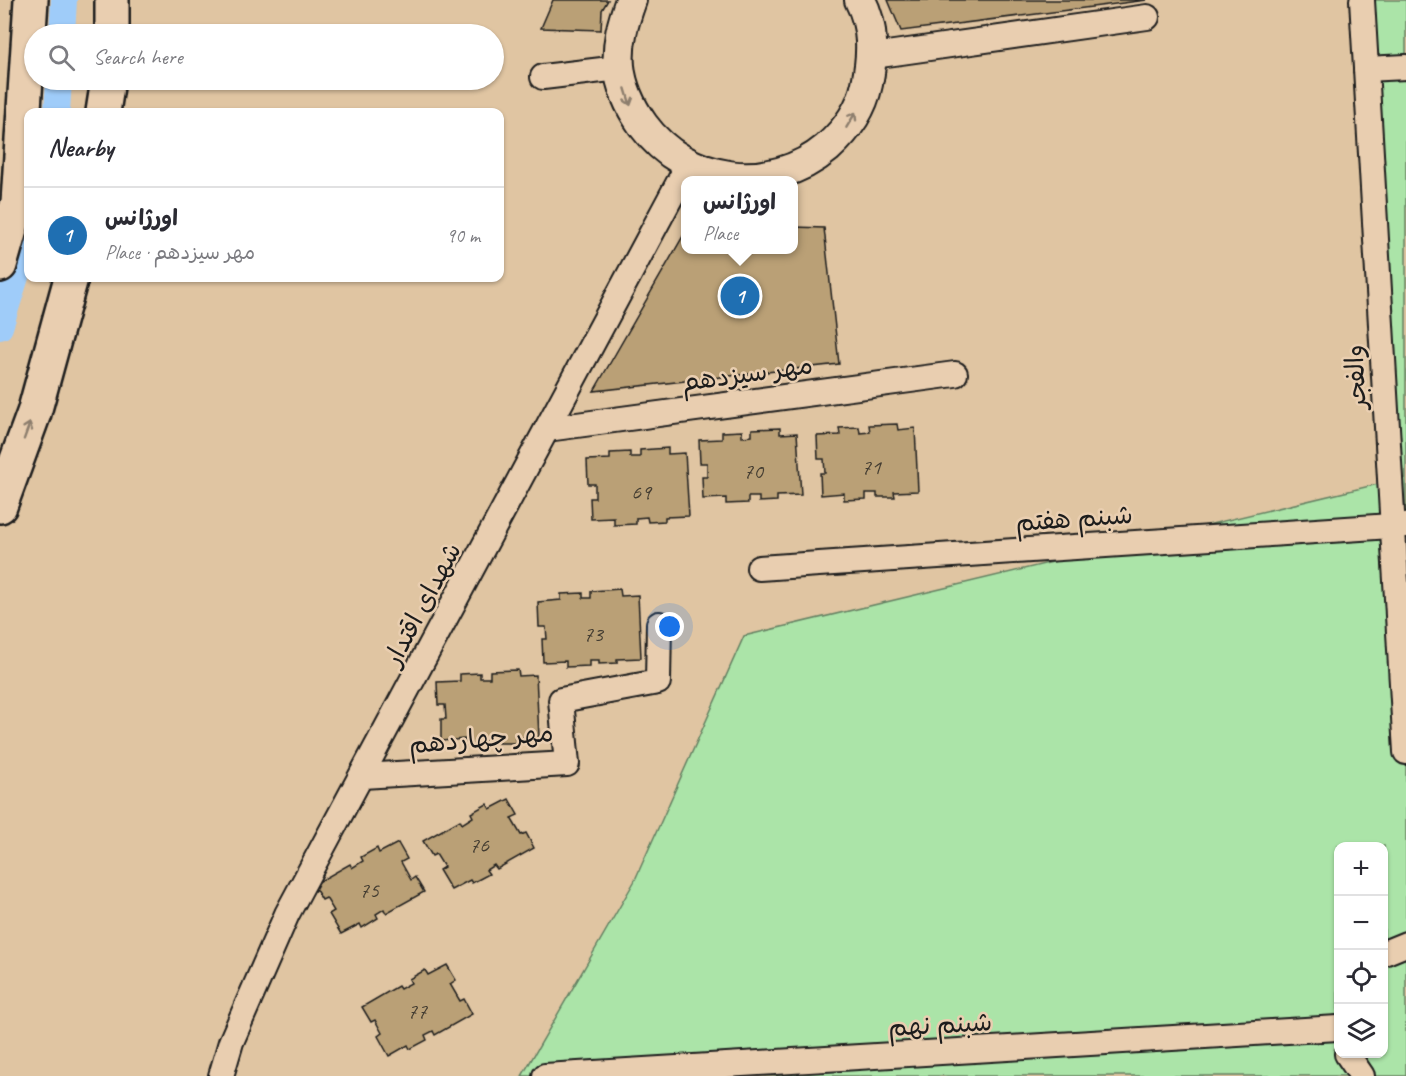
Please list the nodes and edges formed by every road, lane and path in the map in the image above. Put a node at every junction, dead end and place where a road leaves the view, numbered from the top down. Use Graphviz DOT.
graph roads {
  1 [pos="31,0"];
  2 [pos="112,0"];
  3 [pos="631,0"];
  4 [pos="860,0"];
  5 [pos="1362,0"];
  6 [pos="1147,17"];
  7 [pos="29,24"];
  8 [pos="112,24"];
  9 [pos="873,56"];
  10 [pos="1406,67"];
  11 [pos="619,68"];
  12 [pos="1366,69"];
  13 [pos="543,77"];
  14 [pos="25,90"];
  15 [pos="106,90"];
  16 [pos="24,108"];
  17 [pos="104,108"];
  18 [pos="24,109"];
  19 [pos="688,165"];
  20 [pos="682,176"];
  21 [pos="723,176"];
  22 [pos="771,176"];
  23 [pos="681,178"];
  24 [pos="0,265"];
  25 [pos="69,282"];
  26 [pos="955,374"];
  27 [pos="547,429"];
  28 [pos="0,506"];
  29 [pos="1399,526"];
  30 [pos="759,568"];
  31 [pos="659,624"];
  32 [pos="1406,752"];
  33 [pos="362,776"];
  34 [pos="1406,944"];
  35 [pos="1388,950"];
  36 [pos="1334,1028"];
  37 [pos="1350,1058"];
  38 [pos="221,1076"];
  39 [pos="544,1076"];
  40 [pos="1362,1076"];
  1 -- 7 [label="main road"];
  2 -- 8 [label="main road"];
  3 -- 11 [label="street"];
  4 -- 9 [label="street"];
  5 -- 12 [label="street, والفجر"];
  6 -- 9 [label="street"];
  22 -- 9 [label="street, one-way"];
  10 -- 12 [label="street"];
  11 -- 13 [label="street"];
  11 -- 19 [label="street, one-way"];
  12 -- 29 [label="street, والفجر"];
  14 -- 16 [label="main road"];
  15 -- 17 [label="main road"];
  18 -- 24 [label="main road"];
  19 -- 20 [label="street, شهدای اقتدار"];
  19 -- 21 [label="street, one-way"];
  23 -- 27 [label="street, شهدای اقتدار"];
  28 -- 25 [label="main road, one-way"];
  26 -- 27 [label="street, مهر سیزدهم"];
  27 -- 33 [label="street, شهدای اقتدار"];
  29 -- 30 [label="street, شبنم هفتم"];
  29 -- 32 [label="street, والفجر"];
  31 -- 33 [label="street, مهر چهاردهم"];
  33 -- 38 [label="street, شهدای اقتدار"];
  34 -- 35 [label="street"];
  36 -- 39 [label="street, شبنم نهم"];
  37 -- 40 [label="street"];
}
